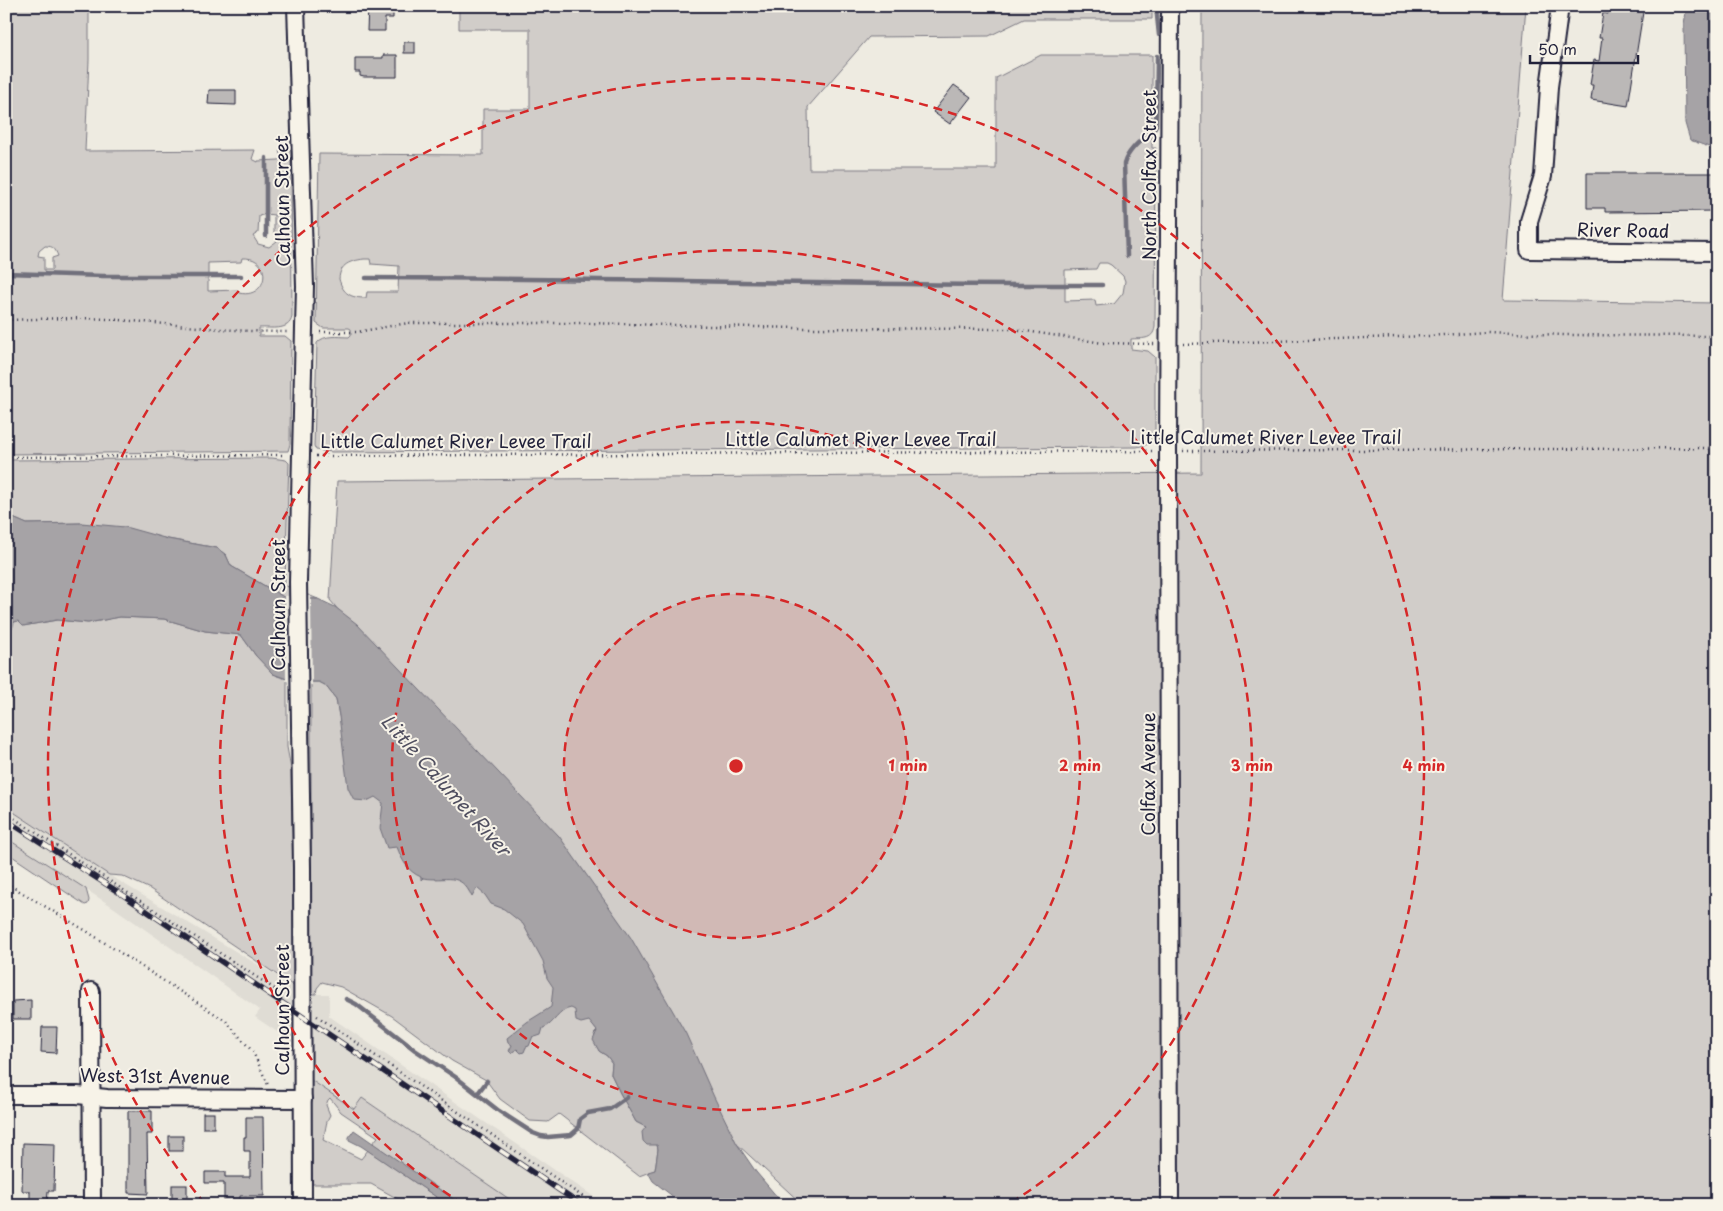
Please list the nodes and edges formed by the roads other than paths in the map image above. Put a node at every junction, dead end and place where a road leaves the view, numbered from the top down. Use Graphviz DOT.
graph roads {
  1 [pos="296,6"];
  2 [pos="1170,6"];
  3 [pos="1560,6"];
  4 [pos="1717,252"];
  5 [pos="1169,344"];
  6 [pos="91,991"];
  7 [pos="6,1095"];
  8 [pos="92,1097"];
  9 [pos="303,1099"];
  10 [pos="92,1205"];
  11 [pos="303,1205"];
  12 [pos="1170,1205"];
  1 -- 9 [label="street, Calhoun Street"];
  2 -- 5 [label="street, North Colfax Street"];
  3 -- 4 [label="street, River Road"];
  5 -- 12 [label="street, Colfax Avenue"];
  6 -- 8 [label="street"];
  7 -- 8 [label="street, West 31st Avenue"];
  8 -- 9 [label="street, West 31st Avenue"];
  8 -- 10 [label="street"];
  9 -- 11 [label="street, Calhoun Street"];
}
